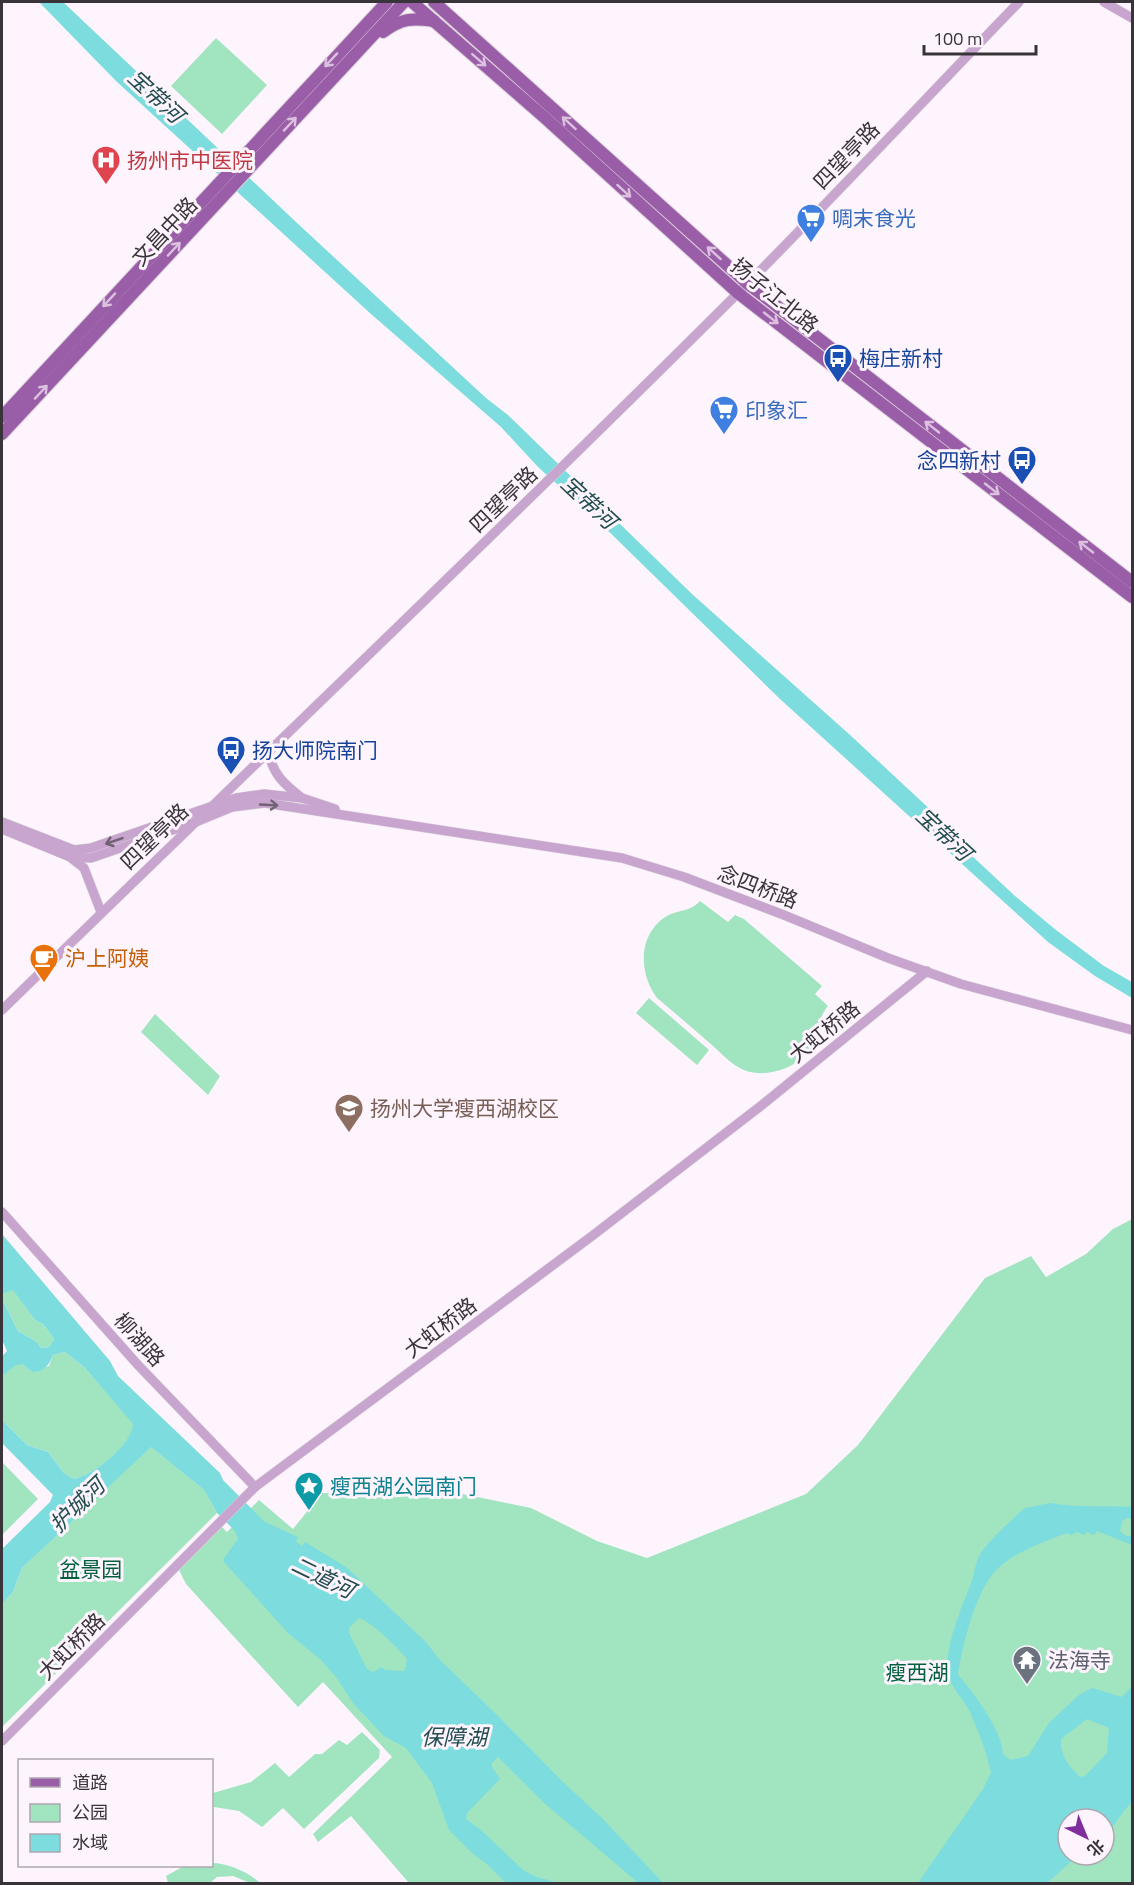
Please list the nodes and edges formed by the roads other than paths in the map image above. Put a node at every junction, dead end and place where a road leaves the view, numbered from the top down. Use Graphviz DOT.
graph roads {
  1 [pos="376,2"];
  2 [pos="387,2"];
  3 [pos="404,2"];
  4 [pos="412,2"];
  5 [pos="434,2"];
  6 [pos="444,2"];
  7 [pos="1019,2"];
  8 [pos="1104,2"];
  9 [pos="371,18"];
  10 [pos="1132,18"];
  11 [pos="456,21"];
  12 [pos="435,22"];
  13 [pos="357,51"];
  14 [pos="747,284"];
  15 [pos="738,293"];
  16 [pos="2,417"];
  17 [pos="2,434"];
  18 [pos="1132,582"];
  19 [pos="1132,597"];
  20 [pos="269,752"];
  21 [pos="302,798"];
  22 [pos="209,808"];
  23 [pos="360,817"];
  24 [pos="2,822"];
  25 [pos="193,823"];
  26 [pos="2,829"];
  27 [pos="70,856"];
  28 [pos="101,912"];
  29 [pos="927,971"];
  30 [pos="2,1010"];
  31 [pos="1132,1030"];
  32 [pos="2,1212"];
  33 [pos="255,1487"];
  34 [pos="2,1741"];
  1 -- 9 [label="main road"];
  2 -- 9 [label="main road, 文昌中路"];
  3 -- 13 [label="main road, 文昌中路"];
  4 -- 12 [label="main road, 扬子江北路"];
  5 -- 11 [label="main road, 扬子江北路"];
  6 -- 11 [label="main road"];
  7 -- 14 [label="street, 四望亭路"];
  8 -- 10 [label="street"];
  9 -- 16 [label="main road, 文昌中路, one-way"];
  14 -- 11 [label="main road, 扬子江北路, one-way"];
  12 -- 13 [label="main road"];
  12 -- 15 [label="main road, 扬子江北路, one-way"];
  17 -- 13 [label="main road, 文昌中路, one-way"];
  14 -- 15 [label="street, 四望亭路"];
  18 -- 14 [label="main road, 扬子江北路, one-way"];
  15 -- 19 [label="main road, 扬子江北路, one-way"];
  15 -- 20 [label="street, 四望亭路"];
  20 -- 21 [label="street"];
  20 -- 22 [label="street, 四望亭路"];
  21 -- 22 [label="street, 念四桥路"];
  21 -- 23 [label="street, 念四桥路"];
  22 -- 24 [label="street, 念四桥路, one-way"];
  22 -- 25 [label="street, 四望亭路"];
  25 -- 23 [label="street, 念四桥路, one-way"];
  23 -- 29 [label="street, 念四桥路"];
  25 -- 27 [label="street, 念四桥路"];
  25 -- 28 [label="street, 四望亭路"];
  26 -- 27 [label="street"];
  27 -- 28 [label="street"];
  28 -- 30 [label="street, 四望亭路"];
  29 -- 31 [label="street, 念四桥路"];
  29 -- 33 [label="street, 大虹桥路"];
  32 -- 33 [label="street, 柳湖路"];
  33 -- 34 [label="street, 大虹桥路"];
}
